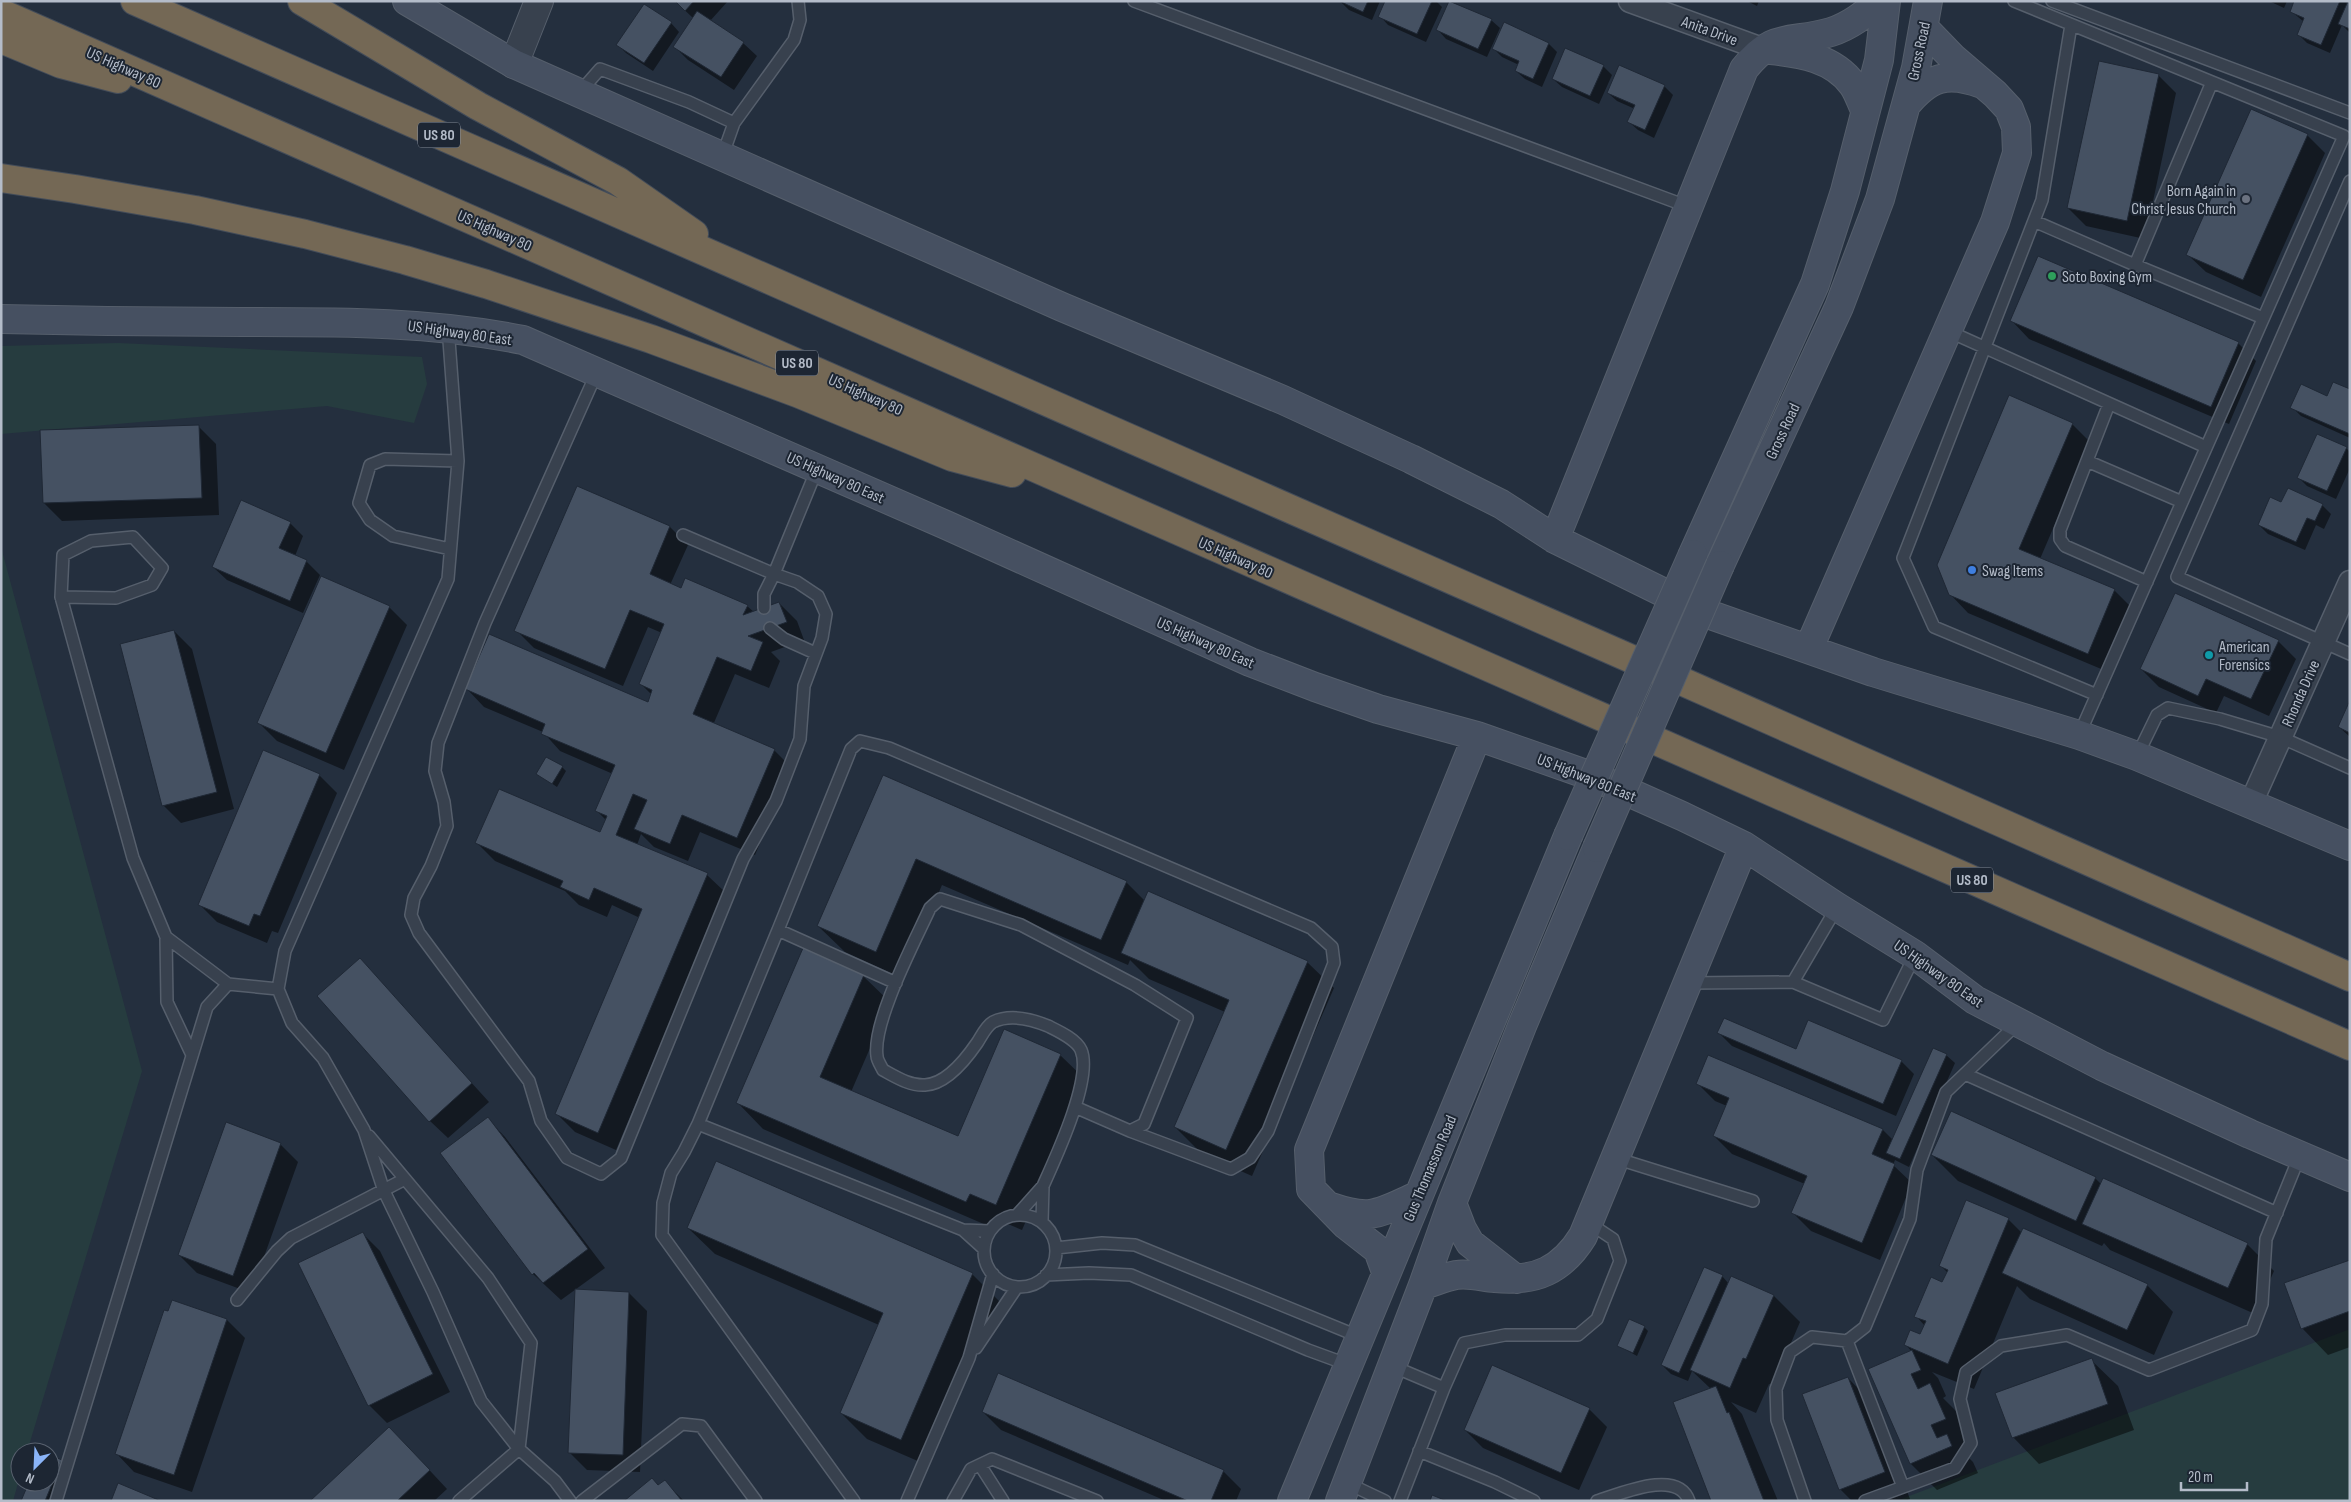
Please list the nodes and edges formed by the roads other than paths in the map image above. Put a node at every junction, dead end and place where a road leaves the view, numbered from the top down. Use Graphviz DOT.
graph roads {
  1 [pos="135,1"];
  2 [pos="302,1"];
  3 [pos="407,1"];
  4 [pos="539,1"];
  5 [pos="798,1"];
  6 [pos="1134,1"];
  7 [pos="1630,1"];
  8 [pos="1880,1"];
  9 [pos="1886,1"];
  10 [pos="1928,1"];
  11 [pos="2014,1"];
  12 [pos="2052,1"];
  13 [pos="1,13"];
  14 [pos="2071,24"];
  15 [pos="1924,28"];
  16 [pos="1,39"];
  17 [pos="1762,49"];
  18 [pos="514,64"];
  19 [pos="2212,82"];
  20 [pos="1982,84"];
  21 [pos="579,93"];
  22 [pos="207,104"];
  23 [pos="1906,105"];
  24 [pos="1865,110"];
  25 [pos="2350,113"];
  26 [pos="734,123"];
  27 [pos="722,157"];
  28 [pos="1,178"];
  29 [pos="2350,181"];
  30 [pos="1689,207"];
  31 [pos="2034,220"];
  32 [pos="2134,265"];
  33 [pos="743,269"];
  34 [pos="2264,318"];
  35 [pos="1,319"];
  36 [pos="448,327"];
  37 [pos="1948,331"];
  38 [pos="1984,348"];
  39 [pos="597,372"];
  40 [pos="2109,404"];
  41 [pos="2206,447"];
  42 [pos="458,461"];
  43 [pos="2087,461"];
  44 [pos="817,469"];
  45 [pos="1100,497"];
  46 [pos="2182,502"];
  47 [pos="683,535"];
  48 [pos="1555,538"];
  49 [pos="450,549"];
  50 [pos="774,574"];
  51 [pos="2147,582"];
  52 [pos="2350,582"];
  53 [pos="61,597"];
  54 [pos="764,608"];
  55 [pos="770,628"];
  56 [pos="2323,642"];
  57 [pos="1809,648"];
  58 [pos="816,653"];
  59 [pos="2350,654"];
  60 [pos="2097,695"];
  61 [pos="2080,734"];
  62 [pos="1477,736"];
  63 [pos="2280,737"];
  64 [pos="2137,756"];
  65 [pos="2350,768"];
  66 [pos="2250,803"];
  67 [pos="1568,836"];
  68 [pos="1744,846"];
  69 [pos="2350,846"];
  70 [pos="1597,848"];
  71 [pos="1837,907"];
  72 [pos="778,930"];
  73 [pos="166,937"];
  74 [pos="1915,955"];
  75 [pos="2350,977"];
  76 [pos="1793,982"];
  77 [pos="896,983"];
  78 [pos="1687,983"];
  79 [pos="228,984"];
  80 [pos="278,989"];
  81 [pos="2018,1023"];
  82 [pos="2350,1046"];
  83 [pos="192,1055"];
  84 [pos="1964,1074"];
  85 [pos="1075,1107"];
  86 [pos="698,1124"];
  87 [pos="364,1130"];
  88 [pos="1130,1131"];
  89 [pos="2300,1156"];
  90 [pos="1615,1158"];
  91 [pos="2350,1177"];
  92 [pos="405,1179"];
  93 [pos="1043,1186"];
  94 [pos="384,1191"];
  95 [pos="1417,1196"];
  96 [pos="1753,1201"];
  97 [pos="1452,1203"];
  98 [pos="1325,1204"];
  99 [pos="2277,1213"];
  100 [pos="1016,1214"];
  101 [pos="1042,1222"];
  102 [pos="1588,1222"];
  103 [pos="963,1230"];
  104 [pos="990,1231"];
  105 [pos="1056,1248"];
  106 [pos="984,1249"];
  107 [pos="1386,1272"];
  108 [pos="993,1274"];
  109 [pos="1046,1275"];
  110 [pos="1516,1279"];
  111 [pos="1423,1285"];
  112 [pos="1017,1287"];
  113 [pos="238,1300"];
  114 [pos="1360,1337"];
  115 [pos="1847,1341"];
  116 [pos="969,1358"];
  117 [pos="1349,1365"];
  118 [pos="1392,1366"];
  119 [pos="1444,1388"];
  120 [pos="520,1449"];
  121 [pos="1419,1451"];
  122 [pos="980,1465"];
  123 [pos="1903,1487"];
  124 [pos="1344,1492"];
  125 [pos="1532,1500"];
  126 [pos="56,1501"];
  127 [pos="460,1501"];
  128 [pos="570,1501"];
  129 [pos="582,1501"];
  130 [pos="756,1501"];
  131 [pos="854,1501"];
  132 [pos="907,1501"];
  133 [pos="953,1501"];
  134 [pos="1004,1501"];
  135 [pos="1097,1501"];
  136 [pos="1292,1501"];
  137 [pos="1385,1501"];
  138 [pos="1400,1501"];
  139 [pos="1597,1501"];
  140 [pos="1689,1501"];
  141 [pos="1805,1501"];
  142 [pos="1865,1501"];
  1 -- 33 [label="highway, US 80"];
  2 -- 33 [label="highway"];
  3 -- 18 [label="main road"];
  4 -- 18 [label="street"];
  5 -- 26 [label="lane"];
  6 -- 30 [label="lane"];
  7 -- 17 [label="street, Anita Drive"];
  8 -- 17 [label="main road"];
  9 -- 24 [label="main road, Gross Road"];
  10 -- 15 [label="main road, Gross Road"];
  11 -- 14 [label="lane"];
  12 -- 25 [label="lane"];
  13 -- 22 [label="highway, US Highway 80 / US 80"];
  14 -- 19 [label="lane"];
  14 -- 31 [label="lane"];
  15 -- 20 [label="main road"];
  15 -- 23 [label="main road, Gross Road"];
  16 -- 22 [label="highway"];
  17 -- 24 [label="main road"];
  17 -- 30 [label="main road"];
  18 -- 21 [label="main road"];
  19 -- 32 [label="lane"];
  19 -- 34 [label="lane"];
  20 -- 23 [label="main road"];
  20 -- 37 [label="main road"];
  21 -- 26 [label="lane"];
  21 -- 27 [label="main road"];
  22 -- 45 [label="highway, US Highway 80 / US 80"];
  23 -- 70 [label="main road, Gross Road, bridge"];
  24 -- 67 [label="main road, Gross Road, bridge"];
  26 -- 27 [label="lane"];
  27 -- 48 [label="main road"];
  28 -- 45 [label="highway"];
  29 -- 56 [label="lane"];
  30 -- 48 [label="main road"];
  31 -- 32 [label="lane"];
  31 -- 38 [label="lane"];
  32 -- 34 [label="lane"];
  33 -- 75 [label="highway, US 80"];
  34 -- 41 [label="lane"];
  35 -- 36 [label="main road, US Highway 80 East"];
  36 -- 39 [label="main road, US Highway 80 East"];
  36 -- 42 [label="lane"];
  37 -- 38 [label="lane"];
  37 -- 57 [label="main road"];
  38 -- 40 [label="lane"];
  38 -- 60 [label="lane"];
  39 -- 44 [label="main road, US Highway 80 East"];
  39 -- 58 [label="lane"];
  40 -- 41 [label="lane"];
  40 -- 43 [label="lane"];
  41 -- 46 [label="lane"];
  42 -- 49 [label="lane"];
  42 -- 49 [label="lane"];
  43 -- 46 [label="lane"];
  43 -- 51 [label="lane"];
  44 -- 50 [label="lane"];
  44 -- 62 [label="main road, US Highway 80 East"];
  45 -- 82 [label="highway, US Highway 80 / US 80"];
  46 -- 51 [label="lane"];
  47 -- 50 [label="lane"];
  48 -- 57 [label="main road"];
  49 -- 80 [label="lane"];
  50 -- 54 [label="lane"];
  50 -- 58 [label="lane"];
  51 -- 60 [label="lane"];
  52 -- 56 [label="street, Rhonda Drive"];
  53 -- 53 [label="lane"];
  53 -- 73 [label="lane"];
  55 -- 58 [label="lane"];
  56 -- 59 [label="lane"];
  56 -- 63 [label="street, Rhonda Drive"];
  57 -- 61 [label="main road"];
  60 -- 61 [label="lane"];
  61 -- 64 [label="main road"];
  62 -- 68 [label="main road, US Highway 80 East"];
  62 -- 98 [label="main road"];
  63 -- 64 [label="lane"];
  63 -- 65 [label="lane"];
  63 -- 66 [label="street, Rhonda Drive"];
  64 -- 66 [label="main road"];
  66 -- 69 [label="main road"];
  67 -- 95 [label="main road, Gus Thomasson Road"];
  68 -- 71 [label="main road, US Highway 80 East"];
  68 -- 78 [label="main road"];
  70 -- 97 [label="main road, Gus Thomasson Road"];
  71 -- 74 [label="main road, US Highway 80 East"];
  71 -- 76 [label="lane"];
  72 -- 77 [label="lane"];
  72 -- 86 [label="lane"];
  72 -- 88 [label="lane"];
  73 -- 79 [label="lane"];
  73 -- 83 [label="lane"];
  74 -- 76 [label="lane"];
  74 -- 81 [label="main road, US Highway 80 East"];
  76 -- 78 [label="lane"];
  77 -- 85 [label="lane"];
  77 -- 88 [label="lane"];
  78 -- 90 [label="main road"];
  79 -- 80 [label="lane"];
  79 -- 83 [label="lane"];
  80 -- 87 [label="lane"];
  81 -- 84 [label="lane"];
  81 -- 89 [label="main road, US Highway 80 East"];
  83 -- 126 [label="lane"];
  84 -- 99 [label="lane"];
  84 -- 115 [label="lane"];
  85 -- 88 [label="lane"];
  85 -- 93 [label="lane"];
  86 -- 103 [label="lane"];
  86 -- 131 [label="lane"];
  87 -- 92 [label="lane"];
  87 -- 94 [label="lane"];
  89 -- 91 [label="main road, US Highway 80 East"];
  89 -- 99 [label="lane"];
  90 -- 96 [label="lane"];
  90 -- 102 [label="main road"];
  92 -- 94 [label="lane"];
  92 -- 120 [label="lane"];
  93 -- 100 [label="lane"];
  93 -- 101 [label="lane"];
  94 -- 113 [label="lane"];
  94 -- 120 [label="lane"];
  95 -- 98 [label="main road"];
  95 -- 107 [label="main road, Gus Thomasson Road"];
  97 -- 110 [label="main road"];
  97 -- 111 [label="main road, Gus Thomasson Road"];
  98 -- 107 [label="main road"];
  99 -- 123 [label="lane"];
  100 -- 101 [label="lane"];
  100 -- 104 [label="lane"];
  101 -- 105 [label="lane"];
  102 -- 110 [label="main road"];
  102 -- 119 [label="lane"];
  103 -- 104 [label="lane"];
  103 -- 106 [label="lane"];
  104 -- 106 [label="lane"];
  105 -- 109 [label="lane"];
  105 -- 114 [label="lane"];
  106 -- 108 [label="lane"];
  107 -- 114 [label="main road, Gus Thomasson Road"];
  108 -- 112 [label="lane"];
  108 -- 116 [label="lane"];
  109 -- 112 [label="lane"];
  109 -- 117 [label="lane"];
  110 -- 111 [label="main road"];
  111 -- 118 [label="main road, Gus Thomasson Road"];
  112 -- 116 [label="lane"];
  114 -- 117 [label="main road, Gus Thomasson Road"];
  114 -- 118 [label="main road"];
  115 -- 123 [label="lane"];
  115 -- 141 [label="lane"];
  116 -- 132 [label="lane"];
  117 -- 118 [label="main road"];
  117 -- 136 [label="main road, Gus Thomasson Road"];
  118 -- 119 [label="lane"];
  118 -- 124 [label="main road, Gus Thomasson Road"];
  119 -- 121 [label="lane"];
  120 -- 127 [label="lane"];
  120 -- 128 [label="lane"];
  121 -- 125 [label="lane"];
  121 -- 138 [label="lane"];
  122 -- 133 [label="lane"];
  122 -- 134 [label="lane"];
  122 -- 135 [label="lane"];
  123 -- 142 [label="lane"];
  124 -- 137 [label="lane"];
  129 -- 130 [label="lane"];
  139 -- 140 [label="lane"];
}
